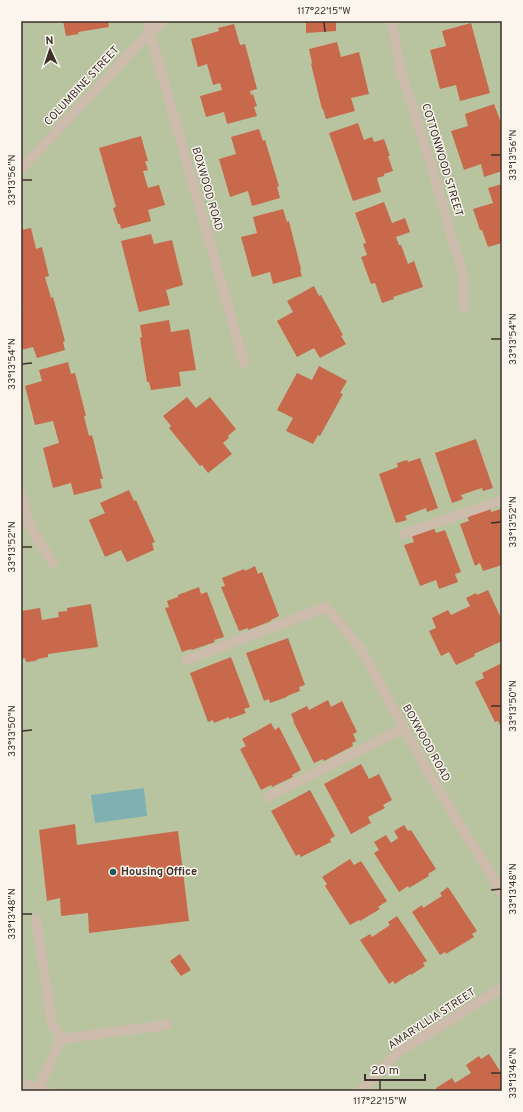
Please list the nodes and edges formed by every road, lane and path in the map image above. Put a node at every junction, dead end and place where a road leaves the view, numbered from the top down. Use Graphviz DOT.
graph roads {
  1 [pos="148,21"];
  2 [pos="163,21"];
  3 [pos="392,21"];
  4 [pos="150,32"];
  5 [pos="21,169"];
  6 [pos="464,307"];
  7 [pos="244,363"];
  8 [pos="21,493"];
  9 [pos="502,500"];
  10 [pos="404,534"];
  11 [pos="53,563"];
  12 [pos="187,660"];
  13 [pos="404,728"];
  14 [pos="268,797"];
  15 [pos="502,893"];
  16 [pos="36,918"];
  17 [pos="502,988"];
  18 [pos="167,1025"];
  19 [pos="61,1039"];
  20 [pos="21,1083"];
  21 [pos="42,1090"];
  22 [pos="361,1091"];
  1 -- 4 [label="street, BOXWOOD ROAD"];
  2 -- 4 [label="street, COLUMBINE STREET"];
  3 -- 6 [label="street, COTTONWOOD STREET"];
  4 -- 5 [label="street, COLUMBINE STREET"];
  4 -- 7 [label="street, BOXWOOD ROAD"];
  8 -- 11 [label="street"];
  9 -- 10 [label="street"];
  12 -- 13 [label="street, BOXWOOD ROAD"];
  13 -- 14 [label="street"];
  13 -- 15 [label="street, BOXWOOD ROAD"];
  16 -- 19 [label="street"];
  17 -- 22 [label="street, AMARYLLIA STREET"];
  18 -- 19 [label="street"];
  19 -- 21 [label="street"];
  20 -- 21 [label="street"];
}
